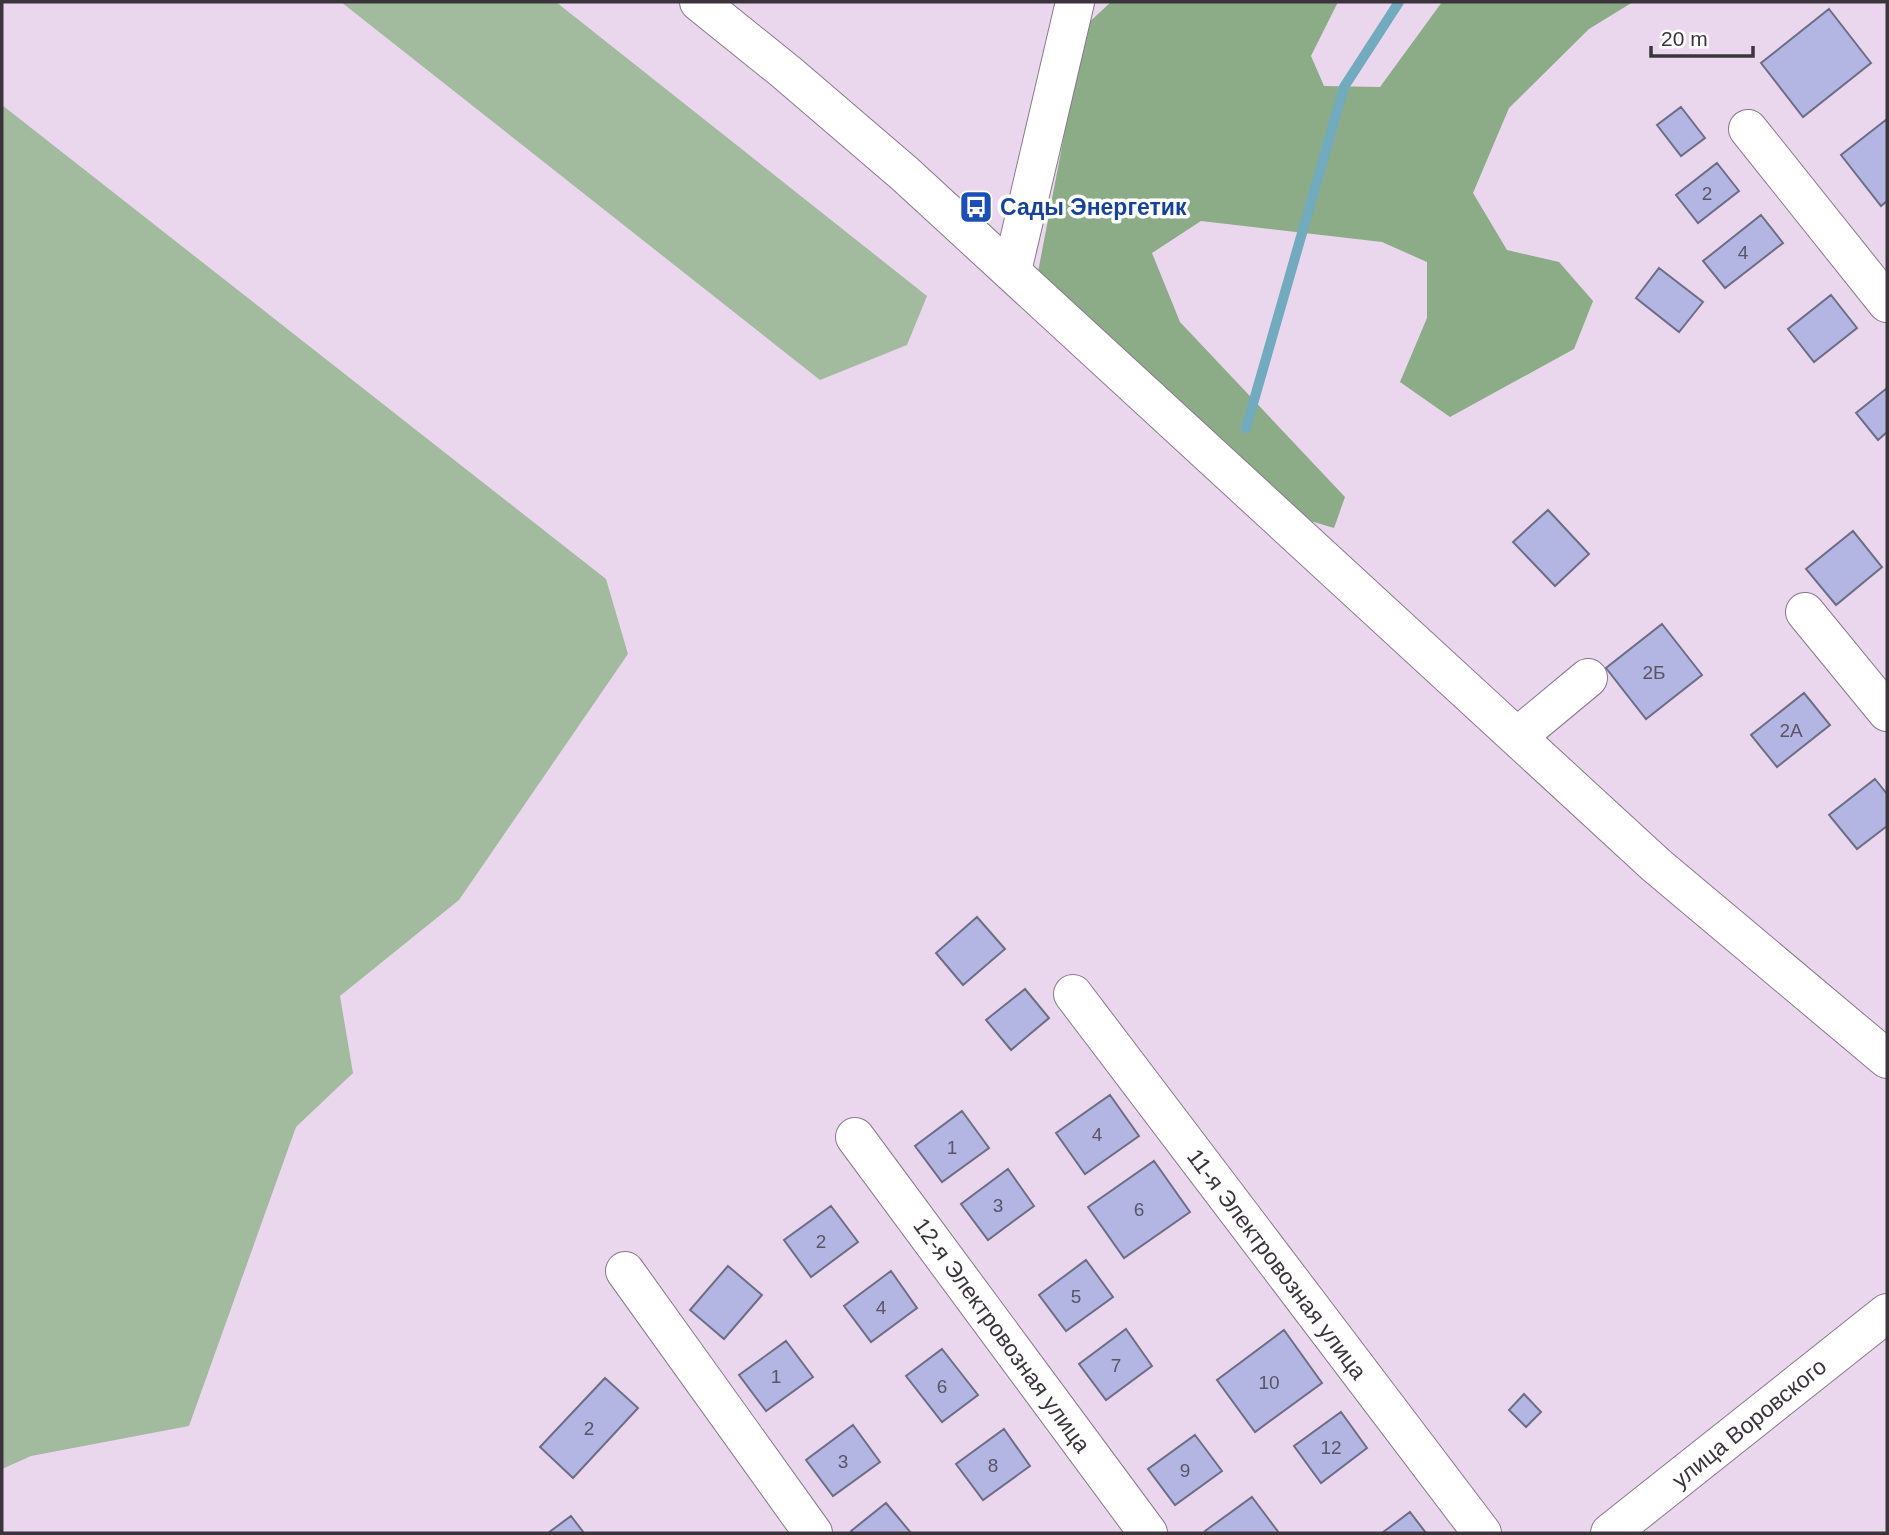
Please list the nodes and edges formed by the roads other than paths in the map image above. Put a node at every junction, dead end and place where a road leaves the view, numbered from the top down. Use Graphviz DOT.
graph roads {
  1 [pos="699,2"];
  2 [pos="1075,2"];
  3 [pos="1748,129"];
  4 [pos="1012,271"];
  5 [pos="1887,303"];
  6 [pos="1805,612"];
  7 [pos="1588,678"];
  8 [pos="1887,712"];
  9 [pos="1517,737"];
  10 [pos="1073,994"];
  11 [pos="1887,1059"];
  12 [pos="855,1137"];
  13 [pos="625,1271"];
  14 [pos="1887,1313"];
  15 [pos="813,1533"];
  16 [pos="1148,1533"];
  17 [pos="1482,1533"];
  18 [pos="1611,1533"];
  1 -- 4 [label="street"];
  2 -- 4 [label="street"];
  3 -- 5 [label="street"];
  4 -- 9 [label="street"];
  6 -- 8 [label="street"];
  7 -- 9 [label="street"];
  9 -- 11 [label="street"];
  10 -- 17 [label="street, 11-я Электровозная улица"];
  12 -- 16 [label="street, 12-я Электровозная улица"];
  13 -- 15 [label="street"];
  14 -- 18 [label="street, улица Воровского"];
}
